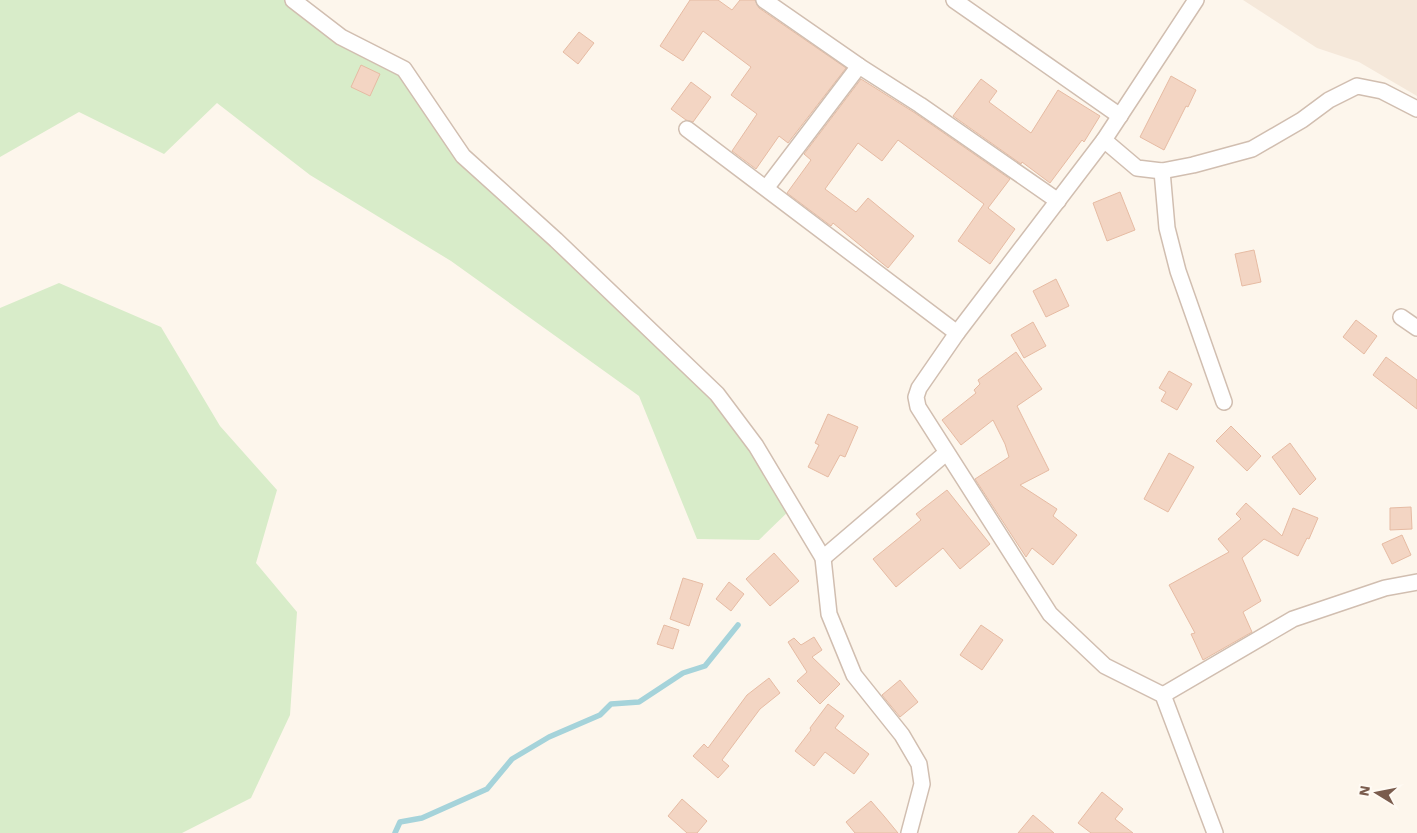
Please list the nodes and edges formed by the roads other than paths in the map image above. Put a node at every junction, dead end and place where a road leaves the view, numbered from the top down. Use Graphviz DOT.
graph roads {
  1 [pos="293,0"];
  2 [pos="764,0"];
  3 [pos="954,0"];
  4 [pos="1196,0"];
  5 [pos="859,66"];
  6 [pos="1417,110"];
  7 [pos="1120,116"];
  8 [pos="687,129"];
  9 [pos="1104,140"];
  10 [pos="1162,171"];
  11 [pos="767,187"];
  12 [pos="1058,201"];
  13 [pos="1401,317"];
  14 [pos="1417,328"];
  15 [pos="957,333"];
  16 [pos="1224,402"];
  17 [pos="946,453"];
  18 [pos="823,558"];
  19 [pos="1417,582"];
  20 [pos="1163,695"];
  21 [pos="909,833"];
  22 [pos="1215,833"];
  1 -- 18 [label="street"];
  2 -- 5 [label="street"];
  3 -- 7 [label="street"];
  4 -- 7 [label="street"];
  5 -- 11 [label="street"];
  5 -- 12 [label="street"];
  6 -- 10 [label="street"];
  7 -- 9 [label="street"];
  8 -- 11 [label="street"];
  9 -- 10 [label="street"];
  9 -- 12 [label="street"];
  10 -- 16 [label="street"];
  11 -- 15 [label="street"];
  12 -- 15 [label="street"];
  13 -- 14 [label="street"];
  15 -- 17 [label="street"];
  17 -- 18 [label="street"];
  17 -- 20 [label="street"];
  18 -- 21 [label="street"];
  19 -- 20 [label="street"];
  20 -- 22 [label="street"];
}
